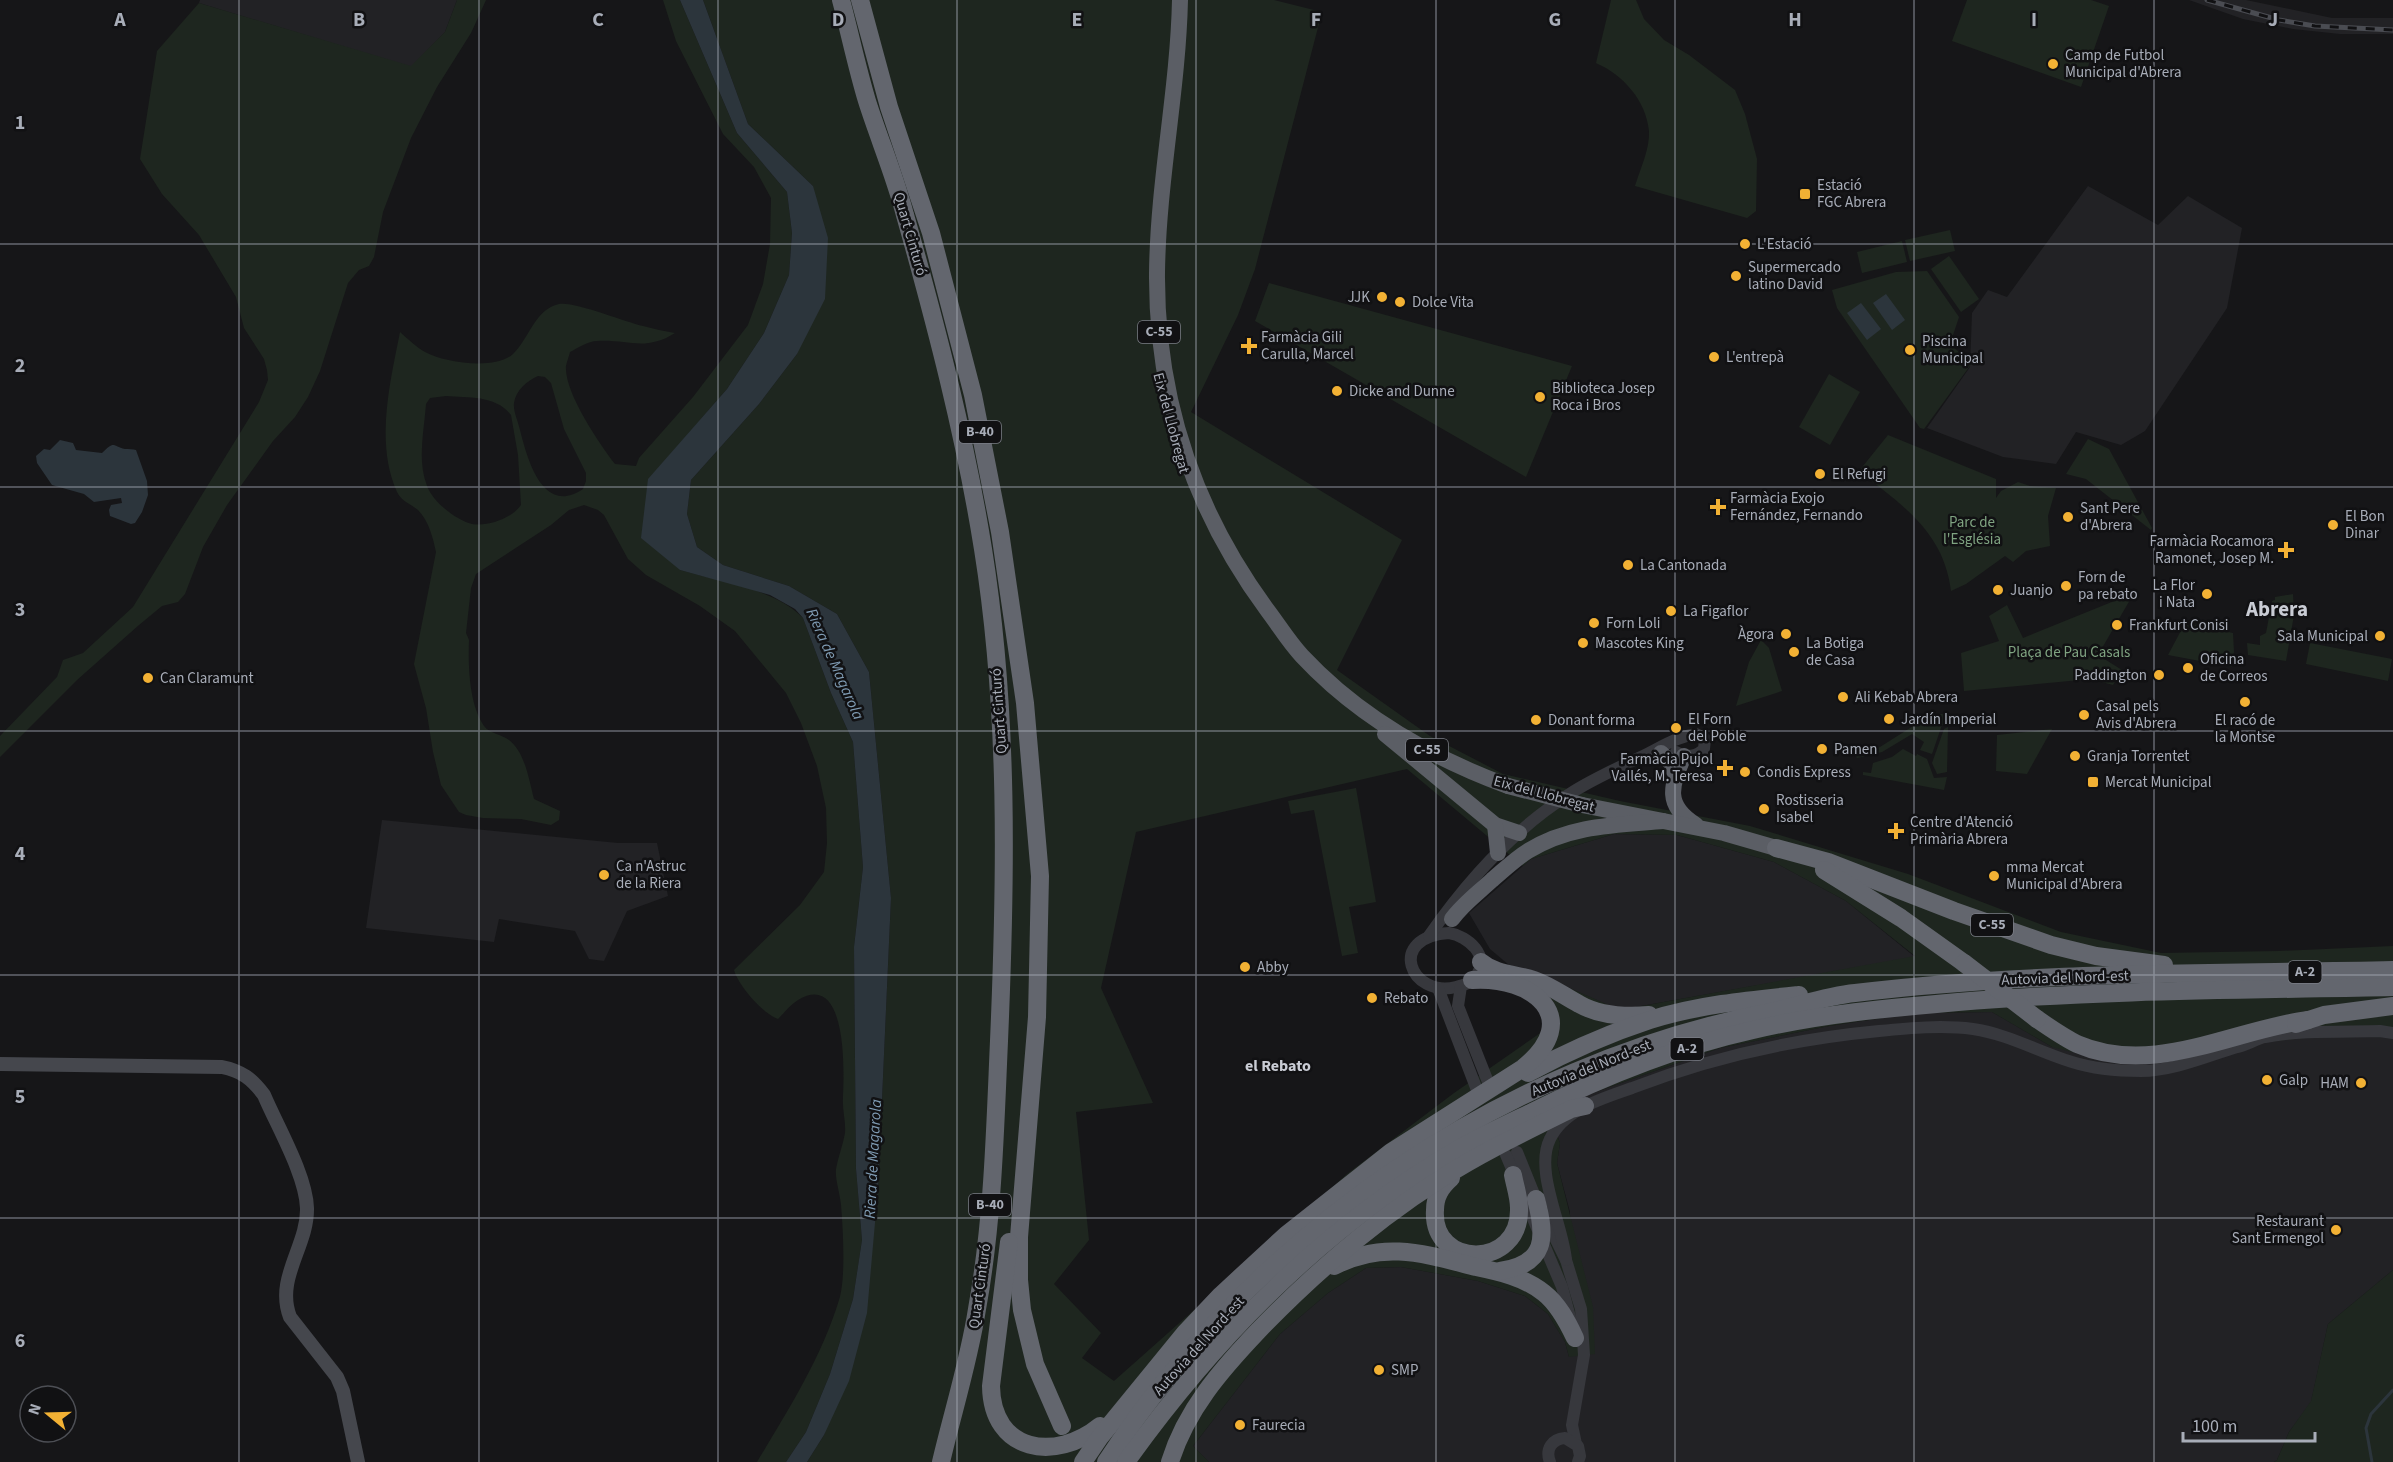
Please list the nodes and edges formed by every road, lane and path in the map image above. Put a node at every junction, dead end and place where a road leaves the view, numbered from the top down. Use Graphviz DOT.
graph roads {
  1 [pos="841,0"];
  2 [pos="860,0"];
  3 [pos="1173,0"];
  4 [pos="1180,0"];
  5 [pos="1284,636"];
  6 [pos="1353,701"];
  7 [pos="1670,750"];
  8 [pos="1637,816"];
  9 [pos="1664,821"];
  10 [pos="1495,825"];
  11 [pos="1699,827"];
  12 [pos="1519,833"];
  13 [pos="1776,848"];
  14 [pos="1498,852"];
  15 [pos="1457,897"];
  16 [pos="1454,926"];
  17 [pos="1429,936"];
  18 [pos="1481,962"];
  19 [pos="2393,970"];
  20 [pos="2216,974"];
  21 [pos="1466,983"];
  22 [pos="2393,987"];
  23 [pos="1438,988"];
  24 [pos="1851,993"];
  25 [pos="1715,1005"];
  26 [pos="2393,1006"];
  27 [pos="1037,1017"];
  28 [pos="2308,1020"];
  29 [pos="2393,1033"];
  30 [pos="2264,1037"];
  31 [pos="0,1064"];
  32 [pos="1488,1082"];
  33 [pos="1477,1090"];
  34 [pos="1585,1106"];
  35 [pos="1382,1162"];
  36 [pos="1470,1162"];
  37 [pos="1513,1175"];
  38 [pos="1536,1199"];
  39 [pos="1542,1237"];
  40 [pos="1566,1260"];
  41 [pos="1498,1271"];
  42 [pos="1312,1279"];
  43 [pos="1575,1338"];
  44 [pos="1165,1357"];
  45 [pos="1580,1372"];
  46 [pos="1115,1421"];
  47 [pos="1572,1425"];
  48 [pos="1062,1426"];
  49 [pos="947,1436"];
  50 [pos="1561,1438"];
  51 [pos="1576,1444"];
  52 [pos="357,1462"];
  53 [pos="936,1462"];
  54 [pos="941,1462"];
  55 [pos="1083,1462"];
  56 [pos="1089,1462"];
  57 [pos="1106,1462"];
  58 [pos="1126,1462"];
  59 [pos="1170,1462"];
  60 [pos="1550,1462"];
  61 [pos="1578,1462"];
  1 -- 49 [label="highway, Quart Cinturó / B-40"];
  2 -- 27 [label="highway, Quart Cinturó / B-40"];
  3 -- 5 [label="highway, Eix del Llobregat / C-55"];
  4 -- 5 [label="highway, Eix del Llobregat / C-55"];
  5 -- 6 [label="highway, Eix del Llobregat / C-55"];
  6 -- 8 [label="highway, Eix del Llobregat / C-55, bridge"];
  6 -- 10 [label="highway"];
  7 -- 8 [label="highway"];
  7 -- 11 [label="highway"];
  7 -- 12 [label="street"];
  8 -- 9 [label="highway, Eix del Llobregat / C-55"];
  9 -- 11 [label="highway, Eix del Llobregat / C-55"];
  9 -- 16 [label="highway"];
  10 -- 12 [label="highway"];
  10 -- 14 [label="highway"];
  11 -- 13 [label="highway, Eix del Llobregat / C-55"];
  12 -- 14 [label="street"];
  13 -- 20 [label="highway, C-55"];
  13 -- 28 [label="highway, bridge"];
  14 -- 15 [label="street"];
  15 -- 16 [label="street"];
  15 -- 17 [label="street"];
  16 -- 17 [label="street"];
  16 -- 18 [label="street"];
  17 -- 23 [label="street"];
  18 -- 21 [label="street"];
  18 -- 25 [label="highway"];
  19 -- 20 [label="highway, Autovia del Nord-est / A-2"];
  20 -- 24 [label="highway, Autovia del Nord-est / A-2"];
  21 -- 23 [label="street"];
  21 -- 32 [label="street"];
  21 -- 35 [label="highway"];
  22 -- 58 [label="highway, Autovia del Nord-est / A-2"];
  23 -- 33 [label="street"];
  24 -- 25 [label="highway"];
  24 -- 57 [label="highway, Autovia del Nord-est / A-2"];
  25 -- 35 [label="highway"];
  26 -- 28 [label="highway"];
  27 -- 44 [label="highway"];
  27 -- 48 [label="highway"];
  28 -- 30 [label="highway"];
  29 -- 30 [label="street"];
  30 -- 34 [label="street"];
  31 -- 52 [label="main road"];
  34 -- 36 [label="highway"];
  34 -- 40 [label="street"];
  35 -- 44 [label="highway"];
  36 -- 37 [label="highway"];
  36 -- 42 [label="highway"];
  37 -- 38 [label="street"];
  37 -- 39 [label="street"];
  38 -- 39 [label="highway"];
  38 -- 40 [label="street"];
  39 -- 41 [label="highway"];
  39 -- 43 [label="street"];
  40 -- 45 [label="street"];
  41 -- 42 [label="highway"];
  41 -- 43 [label="highway"];
  42 -- 59 [label="highway"];
  43 -- 45 [label="street"];
  44 -- 46 [label="highway"];
  45 -- 47 [label="street"];
  46 -- 55 [label="highway"];
  46 -- 56 [label="highway"];
  47 -- 50 [label="street"];
  47 -- 51 [label="street"];
  49 -- 53 [label="highway"];
  49 -- 54 [label="highway"];
  50 -- 51 [label="street"];
  50 -- 60 [label="street"];
  51 -- 61 [label="street"];
}
